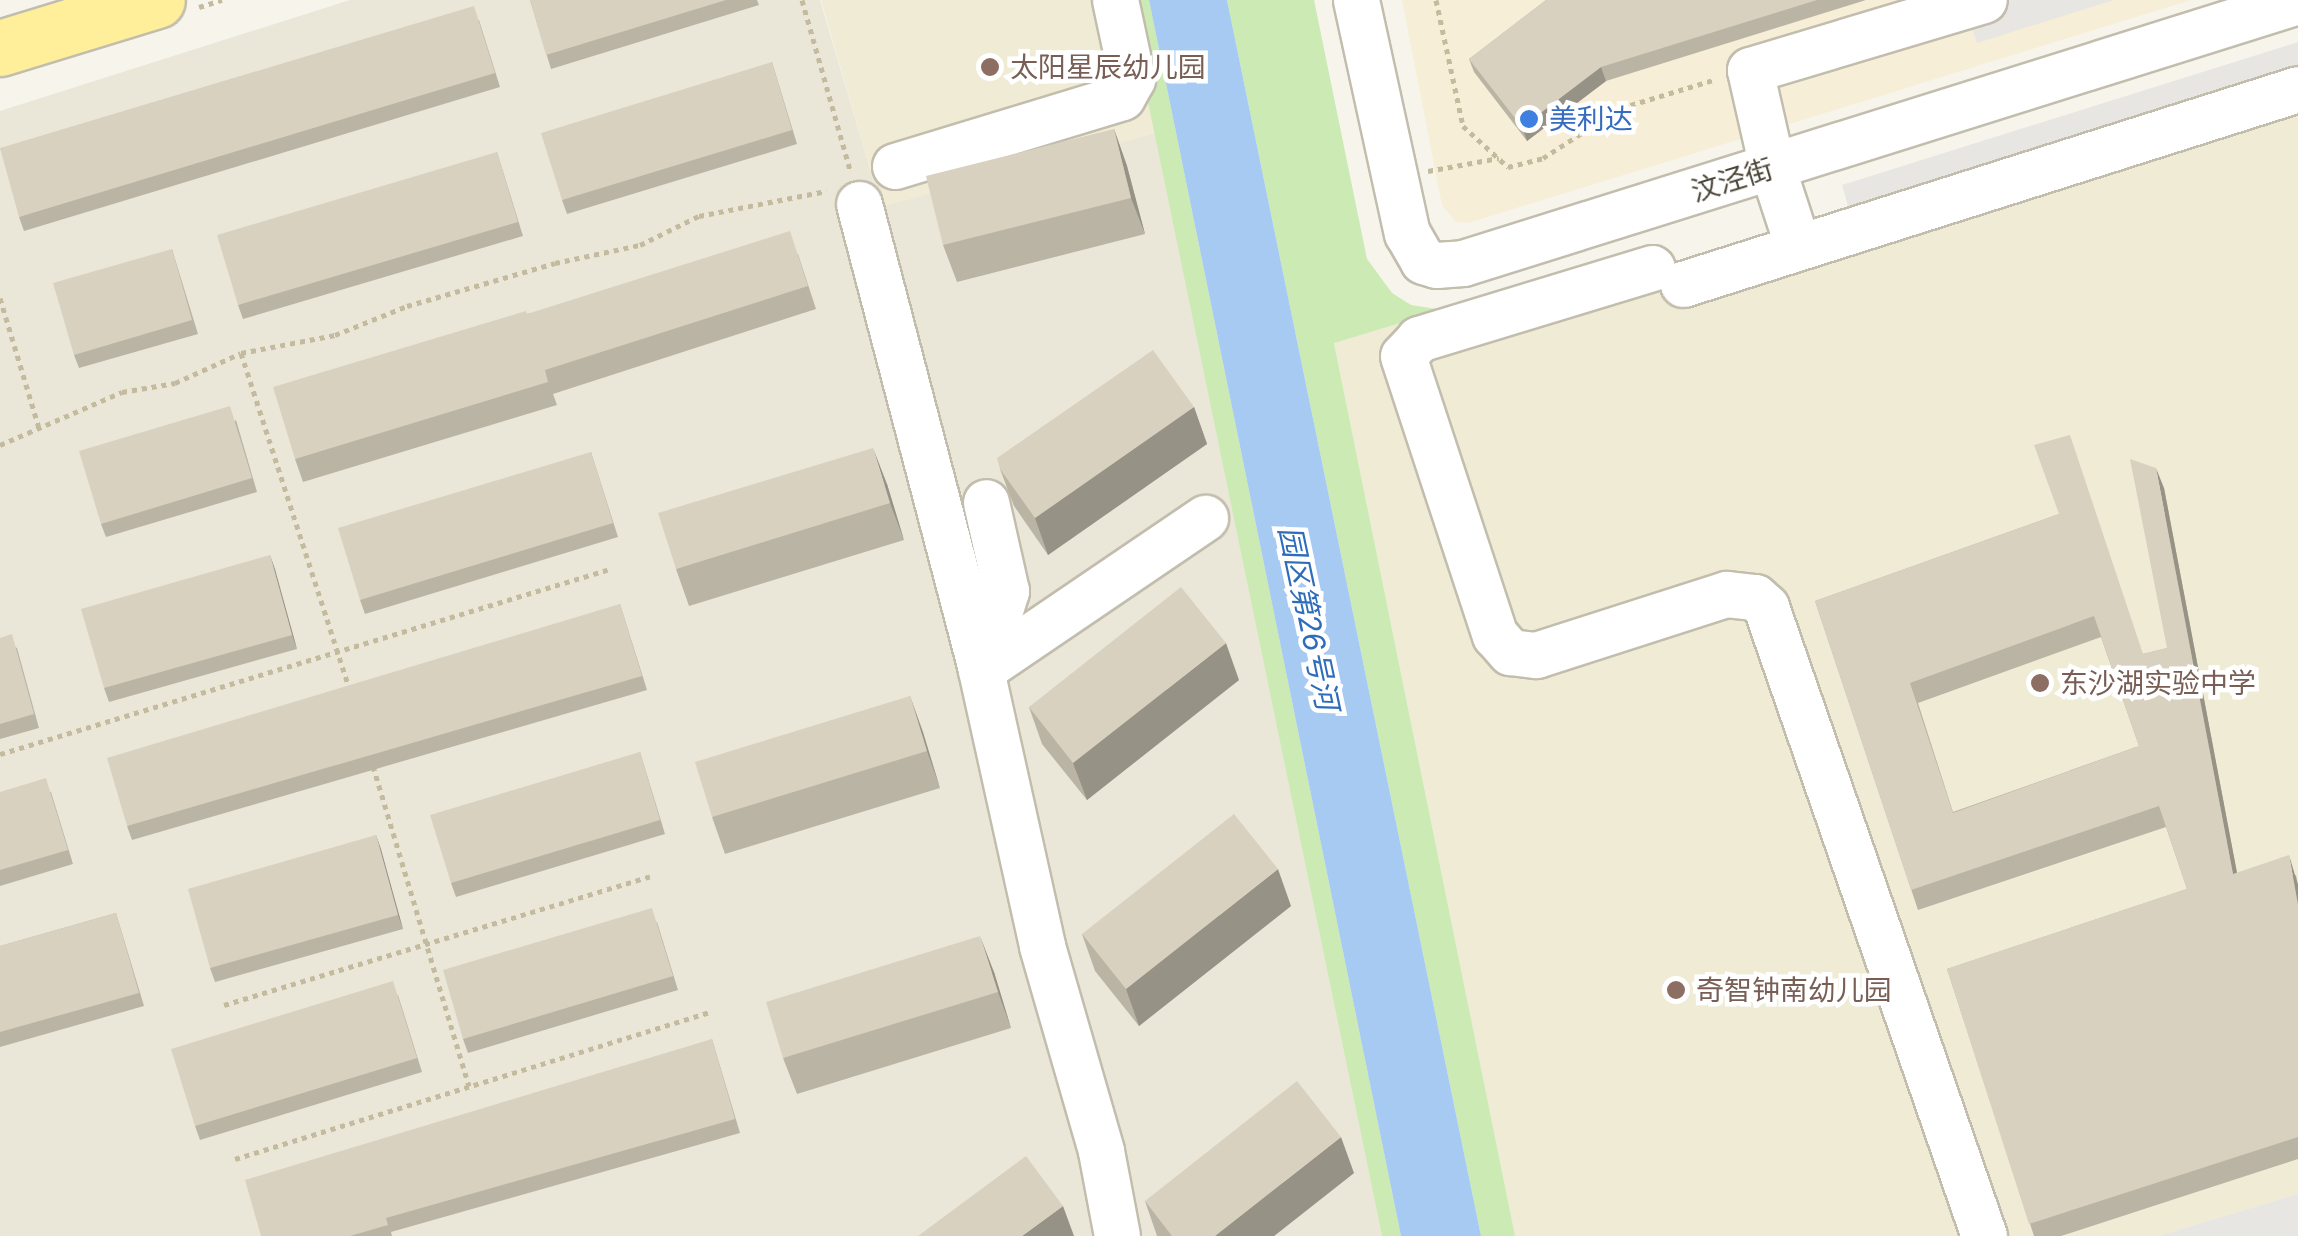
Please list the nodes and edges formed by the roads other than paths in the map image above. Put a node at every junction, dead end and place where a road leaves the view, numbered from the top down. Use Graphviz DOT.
graph roads {
  1 [pos="157,0"];
  2 [pos="1115,0"];
  3 [pos="1356,0"];
  4 [pos="1984,0"];
  5 [pos="2298,1"];
  6 [pos="2230,11"];
  7 [pos="1940,34"];
  8 [pos="0,48"];
  9 [pos="1749,85"];
  10 [pos="2298,89"];
  11 [pos="894,166"];
  12 [pos="1772,167"];
  13 [pos="857,195"];
  14 [pos="1798,246"];
  15 [pos="986,502"];
  16 [pos="1205,518"];
  17 [pos="981,670"];
  18 [pos="1117,1236"];
  19 [pos="1984,1236"];
  1 -- 8 [label="main road"];
  2 -- 11 [label="street"];
  3 -- 12 [label="street, 汶泾街"];
  4 -- 9 [label="street"];
  5 -- 6 [label="street, 汶泾街"];
  6 -- 12 [label="street, 汶泾街"];
  7 -- 9 [label="street"];
  9 -- 12 [label="street"];
  10 -- 14 [label="street"];
  12 -- 14 [label="street"];
  13 -- 17 [label="street"];
  14 -- 19 [label="street"];
  15 -- 17 [label="street"];
  16 -- 17 [label="street"];
  17 -- 18 [label="street"];
}
